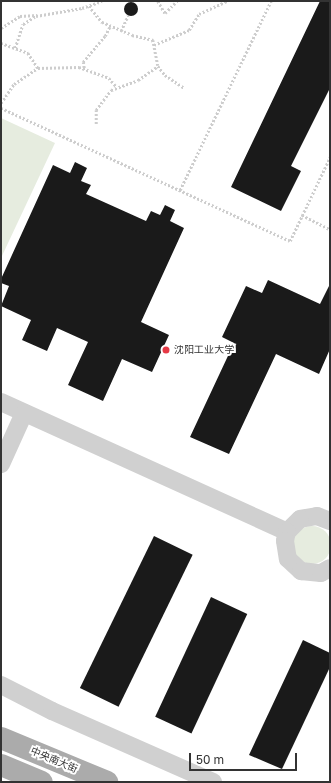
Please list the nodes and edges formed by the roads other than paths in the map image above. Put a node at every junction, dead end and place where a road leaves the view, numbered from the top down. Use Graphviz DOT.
graph roads {
  1 [pos="1,402"];
  2 [pos="24,413"];
  3 [pos="1,464"];
  4 [pos="329,517"];
  5 [pos="287,532"];
  6 [pos="330,568"];
  7 [pos="1,685"];
  8 [pos="1,738"];
  9 [pos="1,765"];
  10 [pos="42,782"];
  11 [pos="107,782"];
  12 [pos="213,782"];
  1 -- 2 [label="street"];
  2 -- 3 [label="street"];
  2 -- 5 [label="street"];
  4 -- 5 [label="street"];
  5 -- 6 [label="street"];
  7 -- 12 [label="street"];
  8 -- 11 [label="main road, 中央南大街"];
  9 -- 10 [label="main road"];
}
